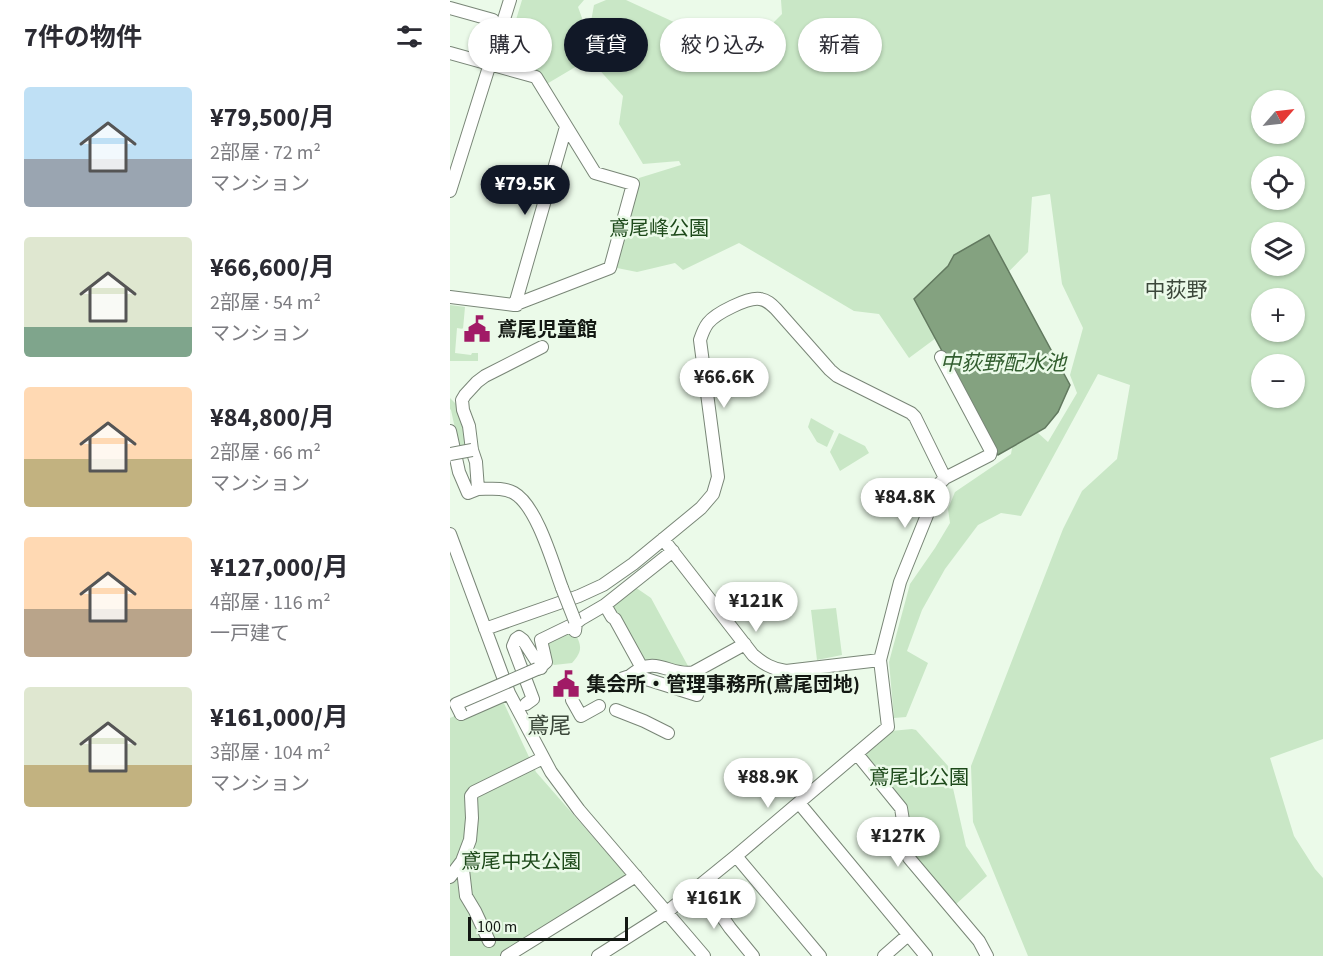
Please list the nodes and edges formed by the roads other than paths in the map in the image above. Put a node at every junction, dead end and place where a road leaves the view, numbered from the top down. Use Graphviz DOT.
graph roads {
  1 [pos="510,0"];
  2 [pos="450,8"];
  3 [pos="486,18"];
  4 [pos="504,18"];
  5 [pos="450,53"];
  6 [pos="468,58"];
  7 [pos="487,72"];
  8 [pos="520,72"];
  9 [pos="566,127"];
  10 [pos="450,191"];
  11 [pos="450,297"];
  12 [pos="517,304"];
  13 [pos="542,347"];
  14 [pos="941,357"];
  15 [pos="450,431"];
  16 [pos="472,450"];
  17 [pos="450,454"];
  18 [pos="945,478"];
  19 [pos="478,489"];
  20 [pos="450,534"];
  21 [pos="663,539"];
  22 [pos="672,551"];
  23 [pos="605,605"];
  24 [pos="575,625"];
  25 [pos="485,629"];
  26 [pos="745,644"];
  27 [pos="880,660"];
  28 [pos="539,668"];
  29 [pos="642,668"];
  30 [pos="508,690"];
  31 [pos="697,695"];
  32 [pos="572,700"];
  33 [pos="526,704"];
  34 [pos="599,706"];
  35 [pos="616,710"];
  36 [pos="455,713"];
  37 [pos="668,733"];
  38 [pos="856,754"];
  39 [pos="543,758"];
  40 [pos="799,803"];
  41 [pos="736,856"];
  42 [pos="462,861"];
  43 [pos="636,876"];
  44 [pos="450,877"];
  45 [pos="700,885"];
  46 [pos="667,912"];
  47 [pos="908,935"];
  48 [pos="489,942"];
  49 [pos="813,954"];
  50 [pos="507,956"];
  51 [pos="598,956"];
  52 [pos="704,956"];
  53 [pos="753,956"];
  54 [pos="884,956"];
  55 [pos="926,956"];
  56 [pos="987,956"];
  1 -- 4 [label="street"];
  2 -- 3 [label="street"];
  5 -- 6 [label="street"];
  7 -- 10 [label="street"];
  8 -- 9 [label="street"];
  9 -- 12 [label="street"];
  9 -- 12 [label="street"];
  11 -- 12 [label="street"];
  13 -- 16 [label="street"];
  14 -- 18 [label="street"];
  15 -- 19 [label="street"];
  16 -- 17 [label="street, bridge"];
  16 -- 19 [label="street"];
  18 -- 21 [label="street"];
  18 -- 27 [label="street"];
  19 -- 24 [label="street, bridge"];
  20 -- 25 [label="street"];
  21 -- 22 [label="street"];
  21 -- 25 [label="street"];
  22 -- 23 [label="street"];
  22 -- 26 [label="street"];
  23 -- 24 [label="street"];
  23 -- 29 [label="street"];
  24 -- 28 [label="street"];
  25 -- 30 [label="street"];
  26 -- 27 [label="street"];
  26 -- 29 [label="street"];
  27 -- 38 [label="street"];
  28 -- 33 [label="street"];
  28 -- 36 [label="street, bridge"];
  29 -- 31 [label="street"];
  30 -- 36 [label="street"];
  30 -- 39 [label="street"];
  32 -- 34 [label="street"];
  35 -- 37 [label="street"];
  38 -- 40 [label="street"];
  38 -- 56 [label="street"];
  39 -- 42 [label="street"];
  39 -- 43 [label="street"];
  40 -- 41 [label="street"];
  40 -- 47 [label="street"];
  41 -- 45 [label="street"];
  41 -- 49 [label="street"];
  42 -- 44 [label="street"];
  42 -- 48 [label="street"];
  43 -- 46 [label="street"];
  43 -- 50 [label="street"];
  45 -- 46 [label="street"];
  45 -- 53 [label="street"];
  46 -- 51 [label="street"];
  46 -- 52 [label="street"];
  47 -- 54 [label="street"];
  47 -- 55 [label="street"];
}
